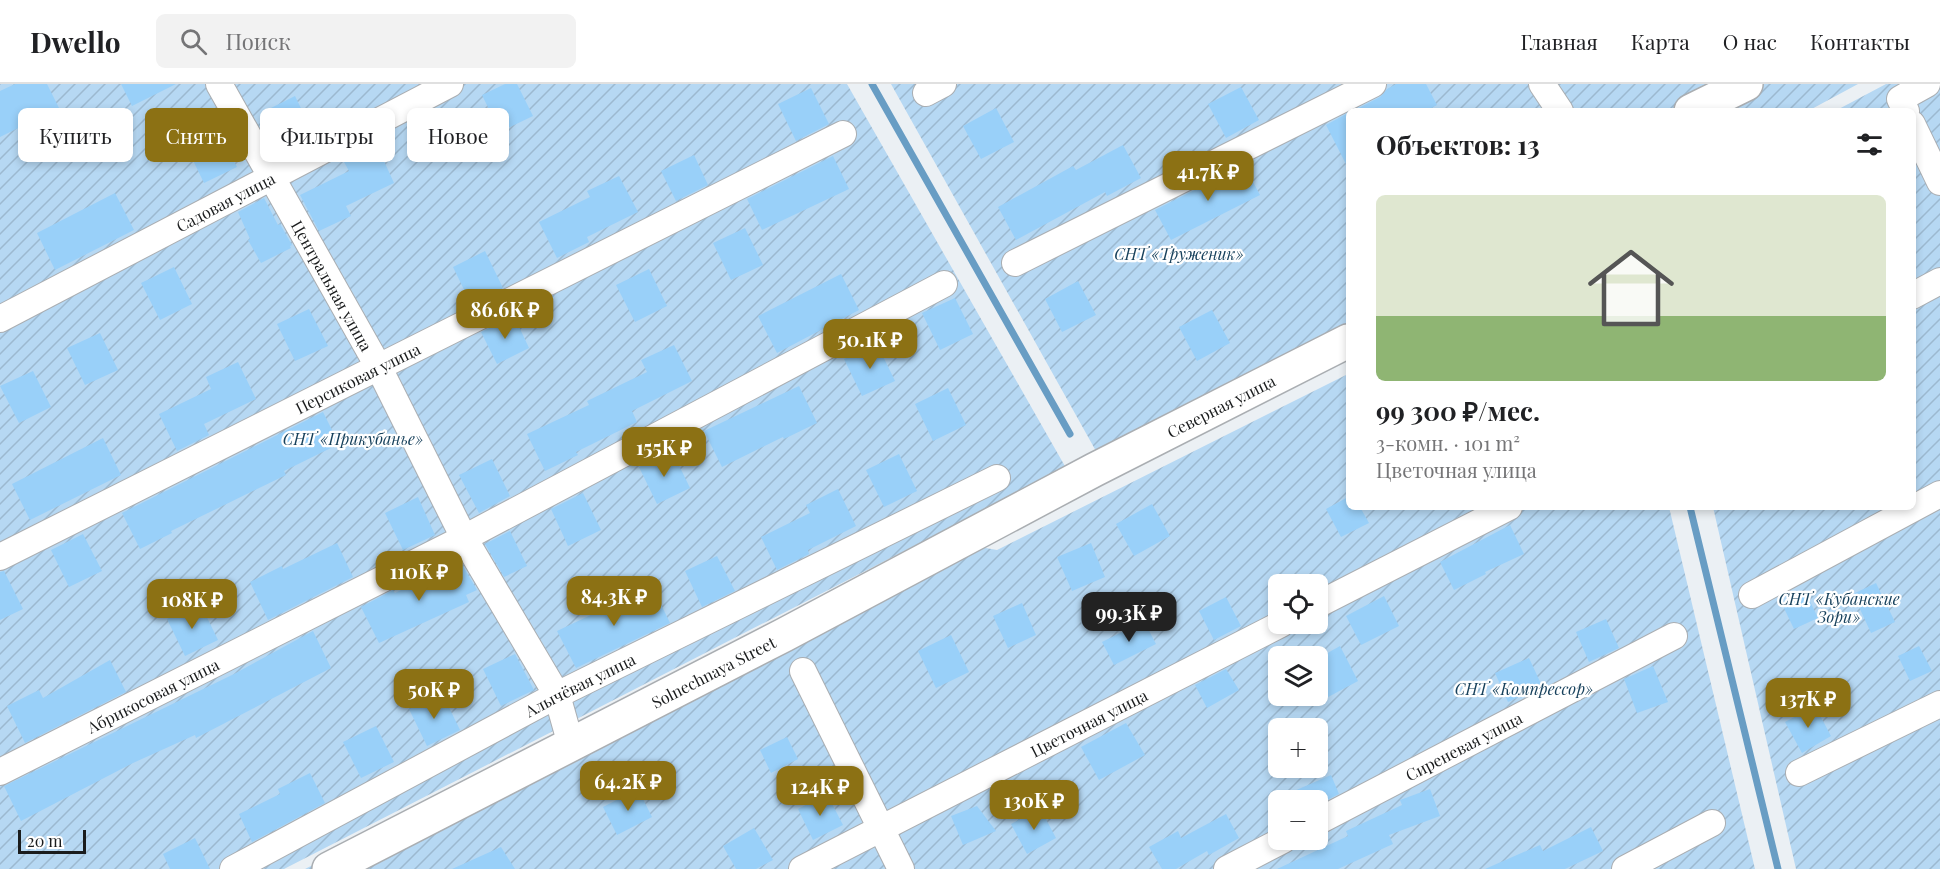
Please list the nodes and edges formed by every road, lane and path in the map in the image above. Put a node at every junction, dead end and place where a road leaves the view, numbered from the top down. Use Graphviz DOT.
graph roads {
  1 [pos="219,84"];
  2 [pos="450,84"];
  3 [pos="1373,84"];
  4 [pos="1542,84"];
  5 [pos="1746,84"];
  6 [pos="1927,84"];
  7 [pos="1903,105"];
  8 [pos="1558,108"];
  9 [pos="1697,108"];
  10 [pos="1916,132"];
  11 [pos="843,134"];
  12 [pos="272,178"];
  13 [pos="1940,182"];
  14 [pos="1015,263"];
  15 [pos="1940,281"];
  16 [pos="944,284"];
  17 [pos="1916,294"];
  18 [pos="0,319"];
  19 [pos="1346,342"];
  20 [pos="378,366"];
  21 [pos="1094,470"];
  22 [pos="997,478"];
  23 [pos="1940,494"];
  24 [pos="1916,507"];
  25 [pos="1503,510"];
  26 [pos="1911,510"];
  27 [pos="464,538"];
  28 [pos="0,557"];
  29 [pos="1752,596"];
  30 [pos="1328,599"];
  31 [pos="1268,631"];
  32 [pos="1674,636"];
  33 [pos="803,671"];
  34 [pos="557,695"];
  35 [pos="1940,704"];
  36 [pos="571,745"];
  37 [pos="0,771"];
  38 [pos="1799,773"];
  39 [pos="1328,816"];
  40 [pos="1712,823"];
  41 [pos="880,829"];
  42 [pos="1268,848"];
  43 [pos="233,869"];
  44 [pos="329,869"];
  45 [pos="802,869"];
  46 [pos="901,869"];
  47 [pos="1227,869"];
  48 [pos="1625,869"];
  1 -- 12 [label="street, Центральная улица"];
  2 -- 12 [label="street, Садовая улица"];
  3 -- 14 [label="street"];
  4 -- 8 [label="street"];
  5 -- 9 [label="street"];
  6 -- 7 [label="street"];
  10 -- 13 [label="street"];
  11 -- 20 [label="street, Персиковая улица"];
  12 -- 18 [label="street, Садовая улица"];
  12 -- 20 [label="street, Центральная улица"];
  15 -- 17 [label="street"];
  16 -- 27 [label="street, Абрикосовая улица"];
  19 -- 21 [label="street, Северная улица"];
  20 -- 27 [label="street, Центральная улица"];
  20 -- 28 [label="street, Персиковая улица"];
  21 -- 36 [label="street, Solnechnaya Street"];
  22 -- 34 [label="street, Алычёвая улица"];
  23 -- 24 [label="street"];
  25 -- 30 [label="street"];
  26 -- 29 [label="street"];
  27 -- 34 [label="street, Центральная улица"];
  27 -- 37 [label="street, Абрикосовая улица"];
  31 -- 41 [label="street, Цветочная улица"];
  32 -- 39 [label="street, Сиреневая улица"];
  33 -- 41 [label="street"];
  34 -- 36 [label="street, Центральная улица"];
  34 -- 43 [label="street, Алычёвая улица"];
  35 -- 38 [label="street"];
  36 -- 44 [label="street, Solnechnaya Street"];
  40 -- 48 [label="street"];
  41 -- 45 [label="street, Цветочная улица"];
  41 -- 46 [label="street"];
  42 -- 47 [label="street"];
}
